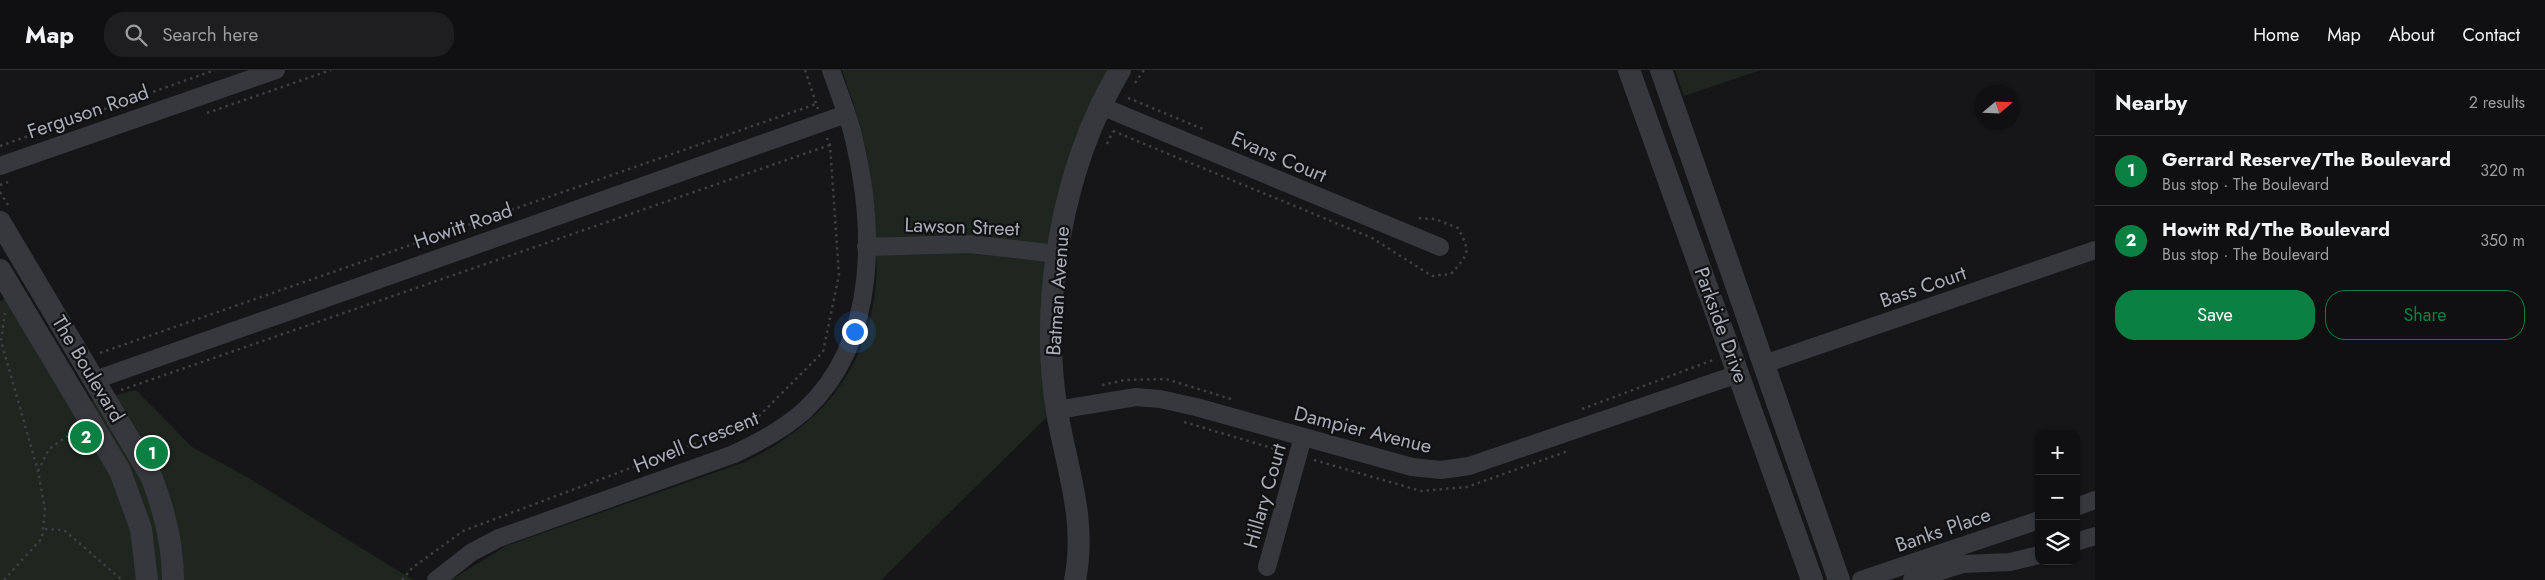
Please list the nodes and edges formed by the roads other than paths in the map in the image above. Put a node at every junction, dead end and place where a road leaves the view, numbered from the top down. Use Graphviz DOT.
graph roads {
  1 [pos="276,70"];
  2 [pos="831,70"];
  3 [pos="1630,70"];
  4 [pos="1661,70"];
  5 [pos="1126,78"];
  6 [pos="1111,110"];
  7 [pos="846,114"];
  8 [pos="0,166"];
  9 [pos="0,222"];
  10 [pos="866,247"];
  11 [pos="1440,248"];
  12 [pos="2095,250"];
  13 [pos="1057,254"];
  14 [pos="0,270"];
  15 [pos="1764,364"];
  16 [pos="1738,374"];
  17 [pos="95,380"];
  18 [pos="74,392"];
  19 [pos="1057,410"];
  20 [pos="1303,437"];
  21 [pos="2095,500"];
  22 [pos="2080,506"];
  23 [pos="2035,521"];
  24 [pos="2095,536"];
  25 [pos="1980,540"];
  26 [pos="2080,541"];
  27 [pos="2035,556"];
  28 [pos="1939,562"];
  29 [pos="1985,562"];
  30 [pos="1267,567"];
  31 [pos="147,580"];
  32 [pos="173,580"];
  33 [pos="436,580"];
  34 [pos="1075,580"];
  35 [pos="1812,580"];
  36 [pos="1839,580"];
  37 [pos="1861,580"];
  38 [pos="1912,580"];
  1 -- 8 [label="street, Ferguson Road"];
  2 -- 7 [label="street, Hovell Crescent"];
  3 -- 16 [label="street, Parkside Drive"];
  4 -- 15 [label="street, Parkside Drive"];
  5 -- 6 [label="street, Batman Avenue"];
  6 -- 11 [label="street, Evans Court"];
  6 -- 13 [label="street, Batman Avenue"];
  7 -- 10 [label="street, Hovell Crescent"];
  7 -- 17 [label="street, Howitt Road"];
  9 -- 17 [label="street, The Boulevard"];
  10 -- 13 [label="street, Lawson Street"];
  10 -- 33 [label="street, Hovell Crescent"];
  12 -- 15 [label="street, Bass Court"];
  13 -- 19 [label="street, Batman Avenue"];
  14 -- 18 [label="street, The Boulevard"];
  15 -- 16 [label="street"];
  15 -- 36 [label="street, Parkside Drive"];
  16 -- 20 [label="street, Dampier Avenue"];
  16 -- 35 [label="street, Parkside Drive"];
  17 -- 18 [label="street"];
  17 -- 32 [label="street, The Boulevard"];
  18 -- 31 [label="street, The Boulevard"];
  19 -- 20 [label="street, Dampier Avenue"];
  19 -- 34 [label="street, Batman Avenue"];
  20 -- 30 [label="street, Hillary Court"];
  21 -- 22 [label="street"];
  23 -- 25 [label="street, Banks Place"];
  24 -- 26 [label="street"];
  25 -- 28 [label="street, Banks Place"];
  25 -- 29 [label="street"];
  27 -- 29 [label="street, Banks Place"];
  28 -- 29 [label="street, Banks Place"];
  28 -- 37 [label="street, Banks Place"];
  28 -- 38 [label="street, Banks Place"];
}
